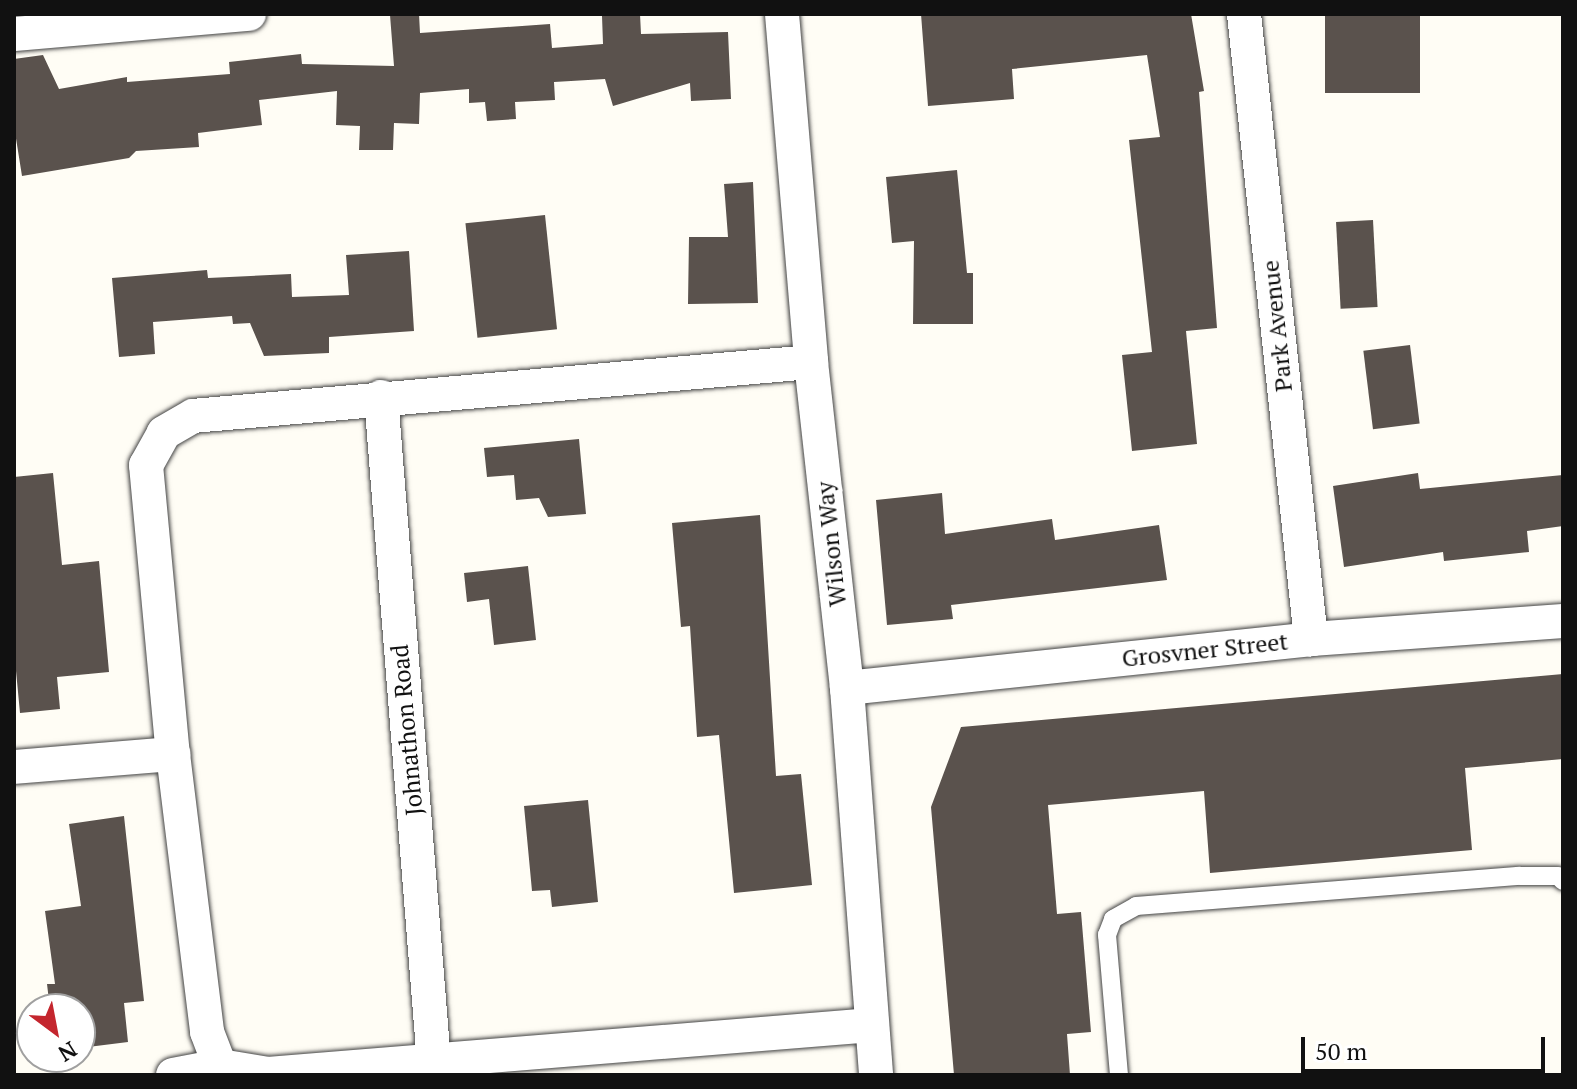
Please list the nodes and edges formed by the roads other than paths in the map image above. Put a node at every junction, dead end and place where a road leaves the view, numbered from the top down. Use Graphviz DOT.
graph roads {
  1 [pos="249,14"];
  2 [pos="782,14"];
  3 [pos="1244,14"];
  4 [pos="14,34"];
  5 [pos="811,362"];
  6 [pos="381,397"];
  7 [pos="1563,621"];
  8 [pos="1311,639"];
  9 [pos="847,688"];
  10 [pos="173,754"];
  11 [pos="14,767"];
  12 [pos="1563,881"];
  13 [pos="872,1025"];
  14 [pos="434,1063"];
  15 [pos="220,1066"];
  16 [pos="173,1075"];
  17 [pos="876,1075"];
  18 [pos="1119,1075"];
  1 -- 4 [label="street"];
  2 -- 5 [label="street, Wilson Way"];
  3 -- 8 [label="street, Park Avenue"];
  5 -- 6 [label="street"];
  5 -- 9 [label="street, Wilson Way"];
  6 -- 10 [label="street"];
  6 -- 14 [label="street, Johnathon Road"];
  7 -- 8 [label="street, Grosvner Street"];
  8 -- 9 [label="street, Grosvner Street"];
  9 -- 13 [label="street, Wilson Way"];
  10 -- 11 [label="street"];
  10 -- 15 [label="street"];
  12 -- 18 [label="lane"];
  13 -- 14 [label="street"];
  13 -- 17 [label="street, Wilson Way"];
  14 -- 15 [label="street"];
  15 -- 16 [label="street"];
}
